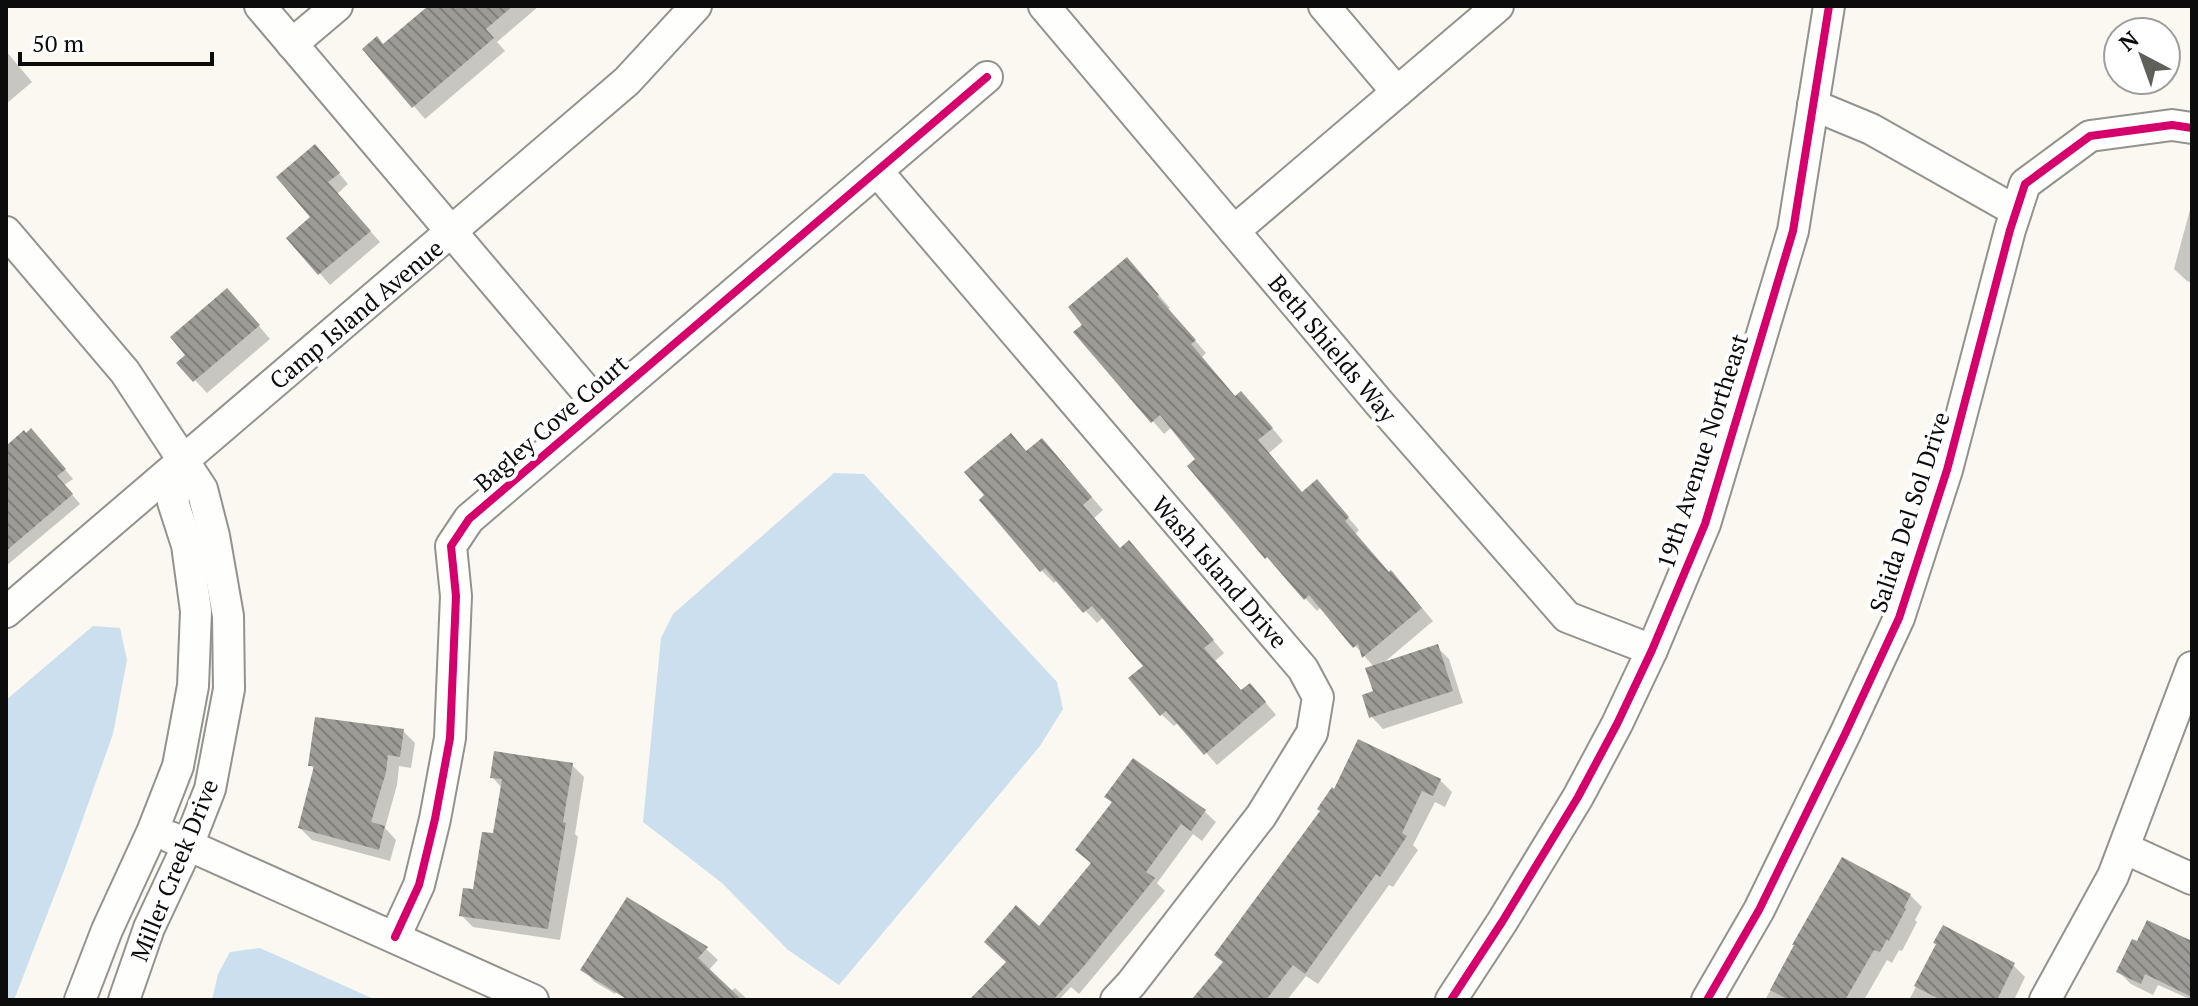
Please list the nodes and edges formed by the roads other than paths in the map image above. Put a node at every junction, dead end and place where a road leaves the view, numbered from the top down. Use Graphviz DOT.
graph roads {
  1 [pos="260,6"];
  2 [pos="337,6"];
  3 [pos="696,6"];
  4 [pos="1044,6"];
  5 [pos="1324,6"];
  6 [pos="1498,6"];
  7 [pos="1829,6"];
  8 [pos="292,44"];
  9 [pos="987,77"];
  10 [pos="1397,92"];
  11 [pos="1813,105"];
  12 [pos="2192,128"];
  13 [pos="877,171"];
  14 [pos="2016,211"];
  15 [pos="1234,231"];
  16 [pos="6,232"];
  17 [pos="451,232"];
  18 [pos="600,407"];
  19 [pos="183,461"];
  20 [pos="6,612"];
  21 [pos="1652,650"];
  22 [pos="2192,667"];
  23 [pos="153,830"];
  24 [pos="188,845"];
  25 [pos="2124,848"];
  26 [pos="2192,879"];
  27 [pos="395,937"];
  28 [pos="80,1000"];
  29 [pos="124,1000"];
  30 [pos="533,1000"];
  31 [pos="1116,1000"];
  32 [pos="1451,1000"];
  33 [pos="1707,1000"];
  34 [pos="2045,1000"];
  1 -- 8 [label="street"];
  2 -- 8 [label="street"];
  3 -- 17 [label="street, Camp Island Avenue"];
  4 -- 15 [label="street, Beth Shields Way"];
  5 -- 10 [label="street"];
  6 -- 10 [label="street"];
  7 -- 11 [label="street, 19th Avenue Northeast"];
  8 -- 17 [label="street"];
  9 -- 13 [label="street, Bagley Cove Court"];
  10 -- 15 [label="street"];
  11 -- 14 [label="street"];
  11 -- 21 [label="street, 19th Avenue Northeast"];
  12 -- 14 [label="street, Salida Del Sol Drive"];
  13 -- 18 [label="street, Bagley Cove Court"];
  13 -- 31 [label="street, Wash Island Drive"];
  14 -- 33 [label="street, Salida Del Sol Drive"];
  15 -- 21 [label="street, Beth Shields Way"];
  16 -- 19 [label="street, Miller Creek Drive"];
  17 -- 18 [label="street"];
  17 -- 19 [label="street, Camp Island Avenue"];
  18 -- 27 [label="street, Bagley Cove Court"];
  19 -- 20 [label="street, Camp Island Avenue"];
  19 -- 23 [label="street, Miller Creek Drive"];
  19 -- 24 [label="street, Miller Creek Drive"];
  21 -- 32 [label="street, 19th Avenue Northeast"];
  22 -- 25 [label="street"];
  23 -- 24 [label="street"];
  23 -- 28 [label="street, Miller Creek Drive"];
  24 -- 27 [label="street"];
  24 -- 29 [label="street, Miller Creek Drive"];
  25 -- 26 [label="street"];
  25 -- 34 [label="street"];
  27 -- 30 [label="street"];
}
